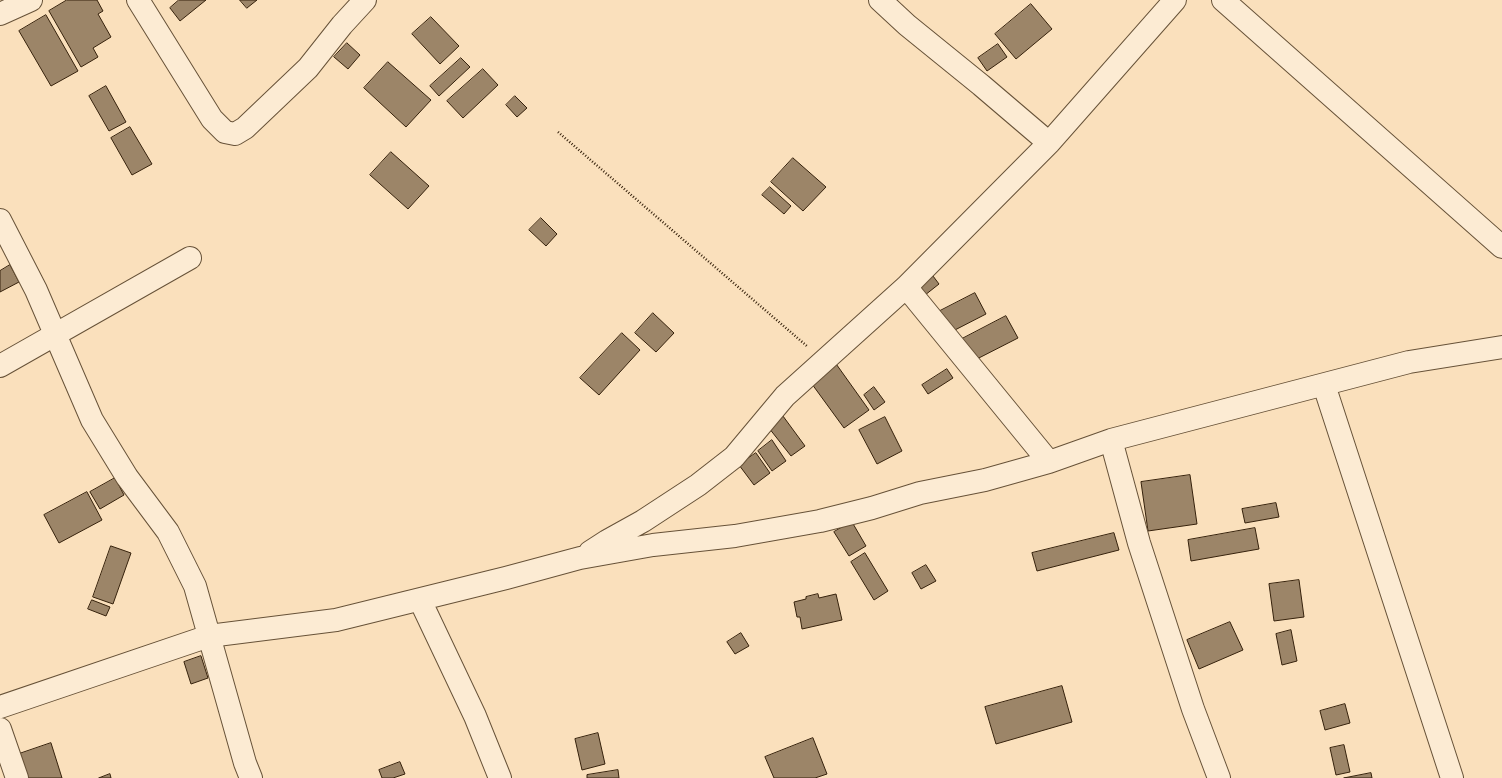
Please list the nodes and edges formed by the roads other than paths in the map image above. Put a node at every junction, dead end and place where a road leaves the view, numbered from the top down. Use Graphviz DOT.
graph roads {
  1 [pos="31,0"];
  2 [pos="138,0"];
  3 [pos="365,0"];
  4 [pos="880,0"];
  5 [pos="1175,0"];
  6 [pos="1223,0"];
  7 [pos="0,14"];
  8 [pos="1048,143"];
  9 [pos="0,220"];
  10 [pos="1502,247"];
  11 [pos="190,258"];
  12 [pos="906,287"];
  13 [pos="56,335"];
  14 [pos="1502,348"];
  15 [pos="0,366"];
  16 [pos="1324,385"];
  17 [pos="1111,440"];
  18 [pos="1049,462"];
  19 [pos="643,521"];
  20 [pos="653,545"];
  21 [pos="580,558"];
  22 [pos="420,600"];
  23 [pos="209,636"];
  24 [pos="0,707"];
  25 [pos="0,729"];
  26 [pos="17,778"];
  27 [pos="251,778"];
  28 [pos="500,778"];
  29 [pos="1219,778"];
  30 [pos="1452,778"];
  1 -- 7 [label="street"];
  2 -- 3 [label="street"];
  4 -- 8 [label="street"];
  5 -- 8 [label="street"];
  6 -- 10 [label="street"];
  8 -- 12 [label="street"];
  9 -- 13 [label="street"];
  11 -- 13 [label="street"];
  12 -- 18 [label="street"];
  12 -- 19 [label="street"];
  13 -- 15 [label="street"];
  13 -- 23 [label="street"];
  14 -- 16 [label="street"];
  16 -- 17 [label="street"];
  16 -- 30 [label="street"];
  17 -- 18 [label="street"];
  17 -- 29 [label="street"];
  18 -- 20 [label="street"];
  19 -- 20 [label="street"];
  19 -- 21 [label="street"];
  20 -- 21 [label="street"];
  21 -- 22 [label="street"];
  22 -- 23 [label="street"];
  22 -- 28 [label="street"];
  23 -- 24 [label="street"];
  23 -- 27 [label="street"];
  25 -- 26 [label="street"];
}
